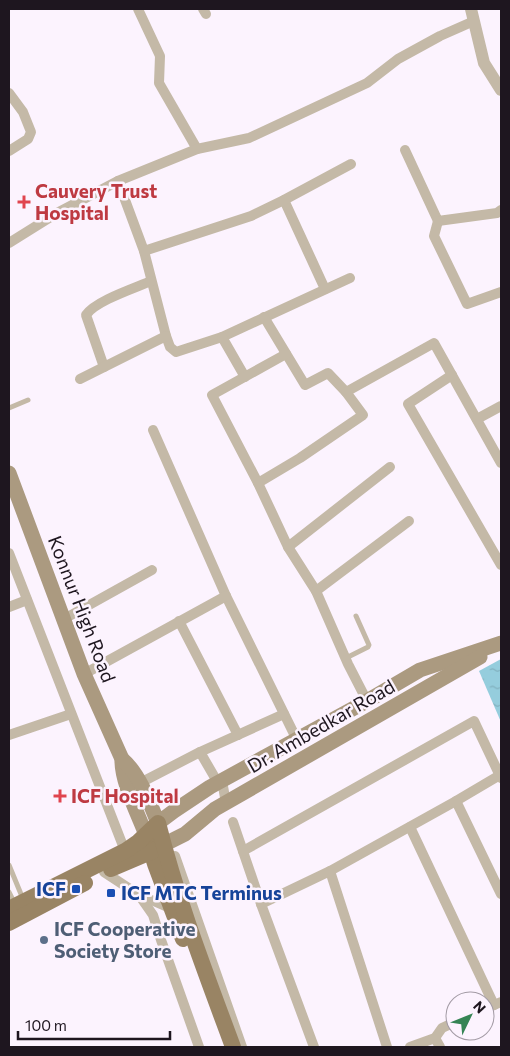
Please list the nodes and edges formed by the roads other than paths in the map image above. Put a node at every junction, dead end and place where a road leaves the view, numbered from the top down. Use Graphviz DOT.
graph roads {
  1 [pos="138,9"];
  2 [pos="473,15"];
  3 [pos="501,90"];
  4 [pos="9,93"];
  5 [pos="196,148"];
  6 [pos="406,150"];
  7 [pos="9,151"];
  8 [pos="351,164"];
  9 [pos="118,181"];
  10 [pos="284,200"];
  11 [pos="501,210"];
  12 [pos="438,221"];
  13 [pos="9,243"];
  14 [pos="144,251"];
  15 [pos="350,278"];
  16 [pos="152,281"];
  17 [pos="325,288"];
  18 [pos="501,292"];
  19 [pos="264,317"];
  20 [pos="166,336"];
  21 [pos="222,337"];
  22 [pos="286,354"];
  23 [pos="104,367"];
  24 [pos="452,375"];
  25 [pos="245,377"];
  26 [pos="80,379"];
  27 [pos="346,392"];
  28 [pos="28,400"];
  29 [pos="501,406"];
  30 [pos="9,408"];
  31 [pos="477,419"];
  32 [pos="153,430"];
  33 [pos="501,461"];
  34 [pos="390,467"];
  35 [pos="9,473"];
  36 [pos="258,483"];
  37 [pos="409,521"];
  38 [pos="288,547"];
  39 [pos="9,554"];
  40 [pos="501,565"];
  41 [pos="152,570"];
  42 [pos="316,591"];
  43 [pos="226,596"];
  44 [pos="27,600"];
  45 [pos="9,607"];
  46 [pos="356,616"];
  47 [pos="64,619"];
  48 [pos="179,621"];
  49 [pos="501,644"];
  50 [pos="346,658"];
  51 [pos="84,674"];
  52 [pos="368,701"];
  53 [pos="71,714"];
  54 [pos="284,714"];
  55 [pos="9,735"];
  56 [pos="238,735"];
  57 [pos="297,740"];
  58 [pos="200,752"];
  59 [pos="122,759"];
  60 [pos="500,777"];
  61 [pos="220,782"];
  62 [pos="140,783"];
  63 [pos="456,801"];
  64 [pos="226,803"];
  65 [pos="233,822"];
  66 [pos="410,827"];
  67 [pos="152,829"];
  68 [pos="163,850"];
  69 [pos="124,851"];
  70 [pos="243,851"];
  71 [pos="9,865"];
  72 [pos="330,871"];
  73 [pos="104,872"];
  74 [pos="501,894"];
  75 [pos="139,895"];
  76 [pos="261,904"];
  77 [pos="17,908"];
  78 [pos="172,909"];
  79 [pos="487,991"];
  80 [pos="445,1027"];
  81 [pos="437,1042"];
  82 [pos="199,1047"];
  83 [pos="222,1047"];
  84 [pos="233,1047"];
  85 [pos="242,1047"];
  86 [pos="314,1047"];
  87 [pos="387,1047"];
  88 [pos="410,1047"];
  1 -- 5 [label="street"];
  2 -- 3 [label="street"];
  2 -- 5 [label="street"];
  4 -- 7 [label="street"];
  5 -- 9 [label="street"];
  6 -- 12 [label="street"];
  8 -- 10 [label="street"];
  9 -- 13 [label="street"];
  9 -- 14 [label="street"];
  10 -- 14 [label="street"];
  10 -- 17 [label="street"];
  11 -- 12 [label="street"];
  12 -- 18 [label="street"];
  14 -- 16 [label="street"];
  15 -- 17 [label="street"];
  16 -- 20 [label="street"];
  16 -- 23 [label="street"];
  17 -- 19 [label="street"];
  19 -- 21 [label="street"];
  19 -- 22 [label="street"];
  20 -- 21 [label="street"];
  20 -- 23 [label="street"];
  21 -- 25 [label="street"];
  22 -- 25 [label="street"];
  22 -- 27 [label="street"];
  23 -- 26 [label="street"];
  24 -- 27 [label="street"];
  24 -- 31 [label="street"];
  24 -- 40 [label="street"];
  25 -- 36 [label="street"];
  27 -- 36 [label="street"];
  28 -- 30 [label="lane"];
  29 -- 31 [label="street"];
  31 -- 33 [label="street"];
  32 -- 43 [label="street"];
  34 -- 38 [label="street"];
  35 -- 47 [label="main road, Konnur High Road"];
  36 -- 38 [label="street"];
  37 -- 42 [label="street"];
  38 -- 42 [label="street"];
  39 -- 44 [label="street"];
  41 -- 47 [label="street"];
  42 -- 50 [label="street"];
  43 -- 48 [label="street"];
  43 -- 54 [label="street"];
  44 -- 45 [label="street"];
  44 -- 53 [label="street"];
  46 -- 50 [label="lane"];
  47 -- 51 [label="main road, Konnur High Road"];
  48 -- 51 [label="street"];
  48 -- 56 [label="street"];
  49 -- 52 [label="main road, Dr. Ambedkar Road"];
  49 -- 64 [label="main road, Dr. Ambedkar Road"];
  50 -- 52 [label="street"];
  51 -- 59 [label="main road, Konnur High Road"];
  52 -- 57 [label="main road, Dr. Ambedkar Road"];
  53 -- 55 [label="street"];
  53 -- 69 [label="street"];
  54 -- 56 [label="street"];
  54 -- 57 [label="street"];
  56 -- 58 [label="street"];
  57 -- 61 [label="main road, Dr. Ambedkar Road"];
  58 -- 61 [label="street"];
  58 -- 62 [label="street"];
  59 -- 62 [label="main road, Konnur High Road"];
  59 -- 67 [label="main road, Konnur High Road"];
  60 -- 63 [label="street"];
  60 -- 70 [label="street"];
  61 -- 64 [label="street"];
  61 -- 67 [label="main road, Dr. Ambedkar Road"];
  62 -- 67 [label="main road, Konnur High Road"];
  63 -- 66 [label="street"];
  63 -- 74 [label="street"];
  64 -- 68 [label="main road, Dr. Ambedkar Road"];
  65 -- 70 [label="street"];
  66 -- 72 [label="street"];
  66 -- 79 [label="street"];
  67 -- 68 [label="main road"];
  67 -- 69 [label="main road"];
  68 -- 73 [label="main road"];
  68 -- 78 [label="main road"];
  68 -- 84 [label="main road"];
  68 -- 85 [label="street"];
  69 -- 77 [label="main road"];
  70 -- 76 [label="street"];
  71 -- 77 [label="lane"];
  72 -- 76 [label="street"];
  72 -- 87 [label="street"];
  73 -- 75 [label="street"];
  73 -- 77 [label="main road"];
  75 -- 78 [label="street"];
  75 -- 82 [label="street"];
  76 -- 86 [label="street"];
  78 -- 83 [label="main road"];
  80 -- 81 [label="street"];
  81 -- 88 [label="street"];
}
